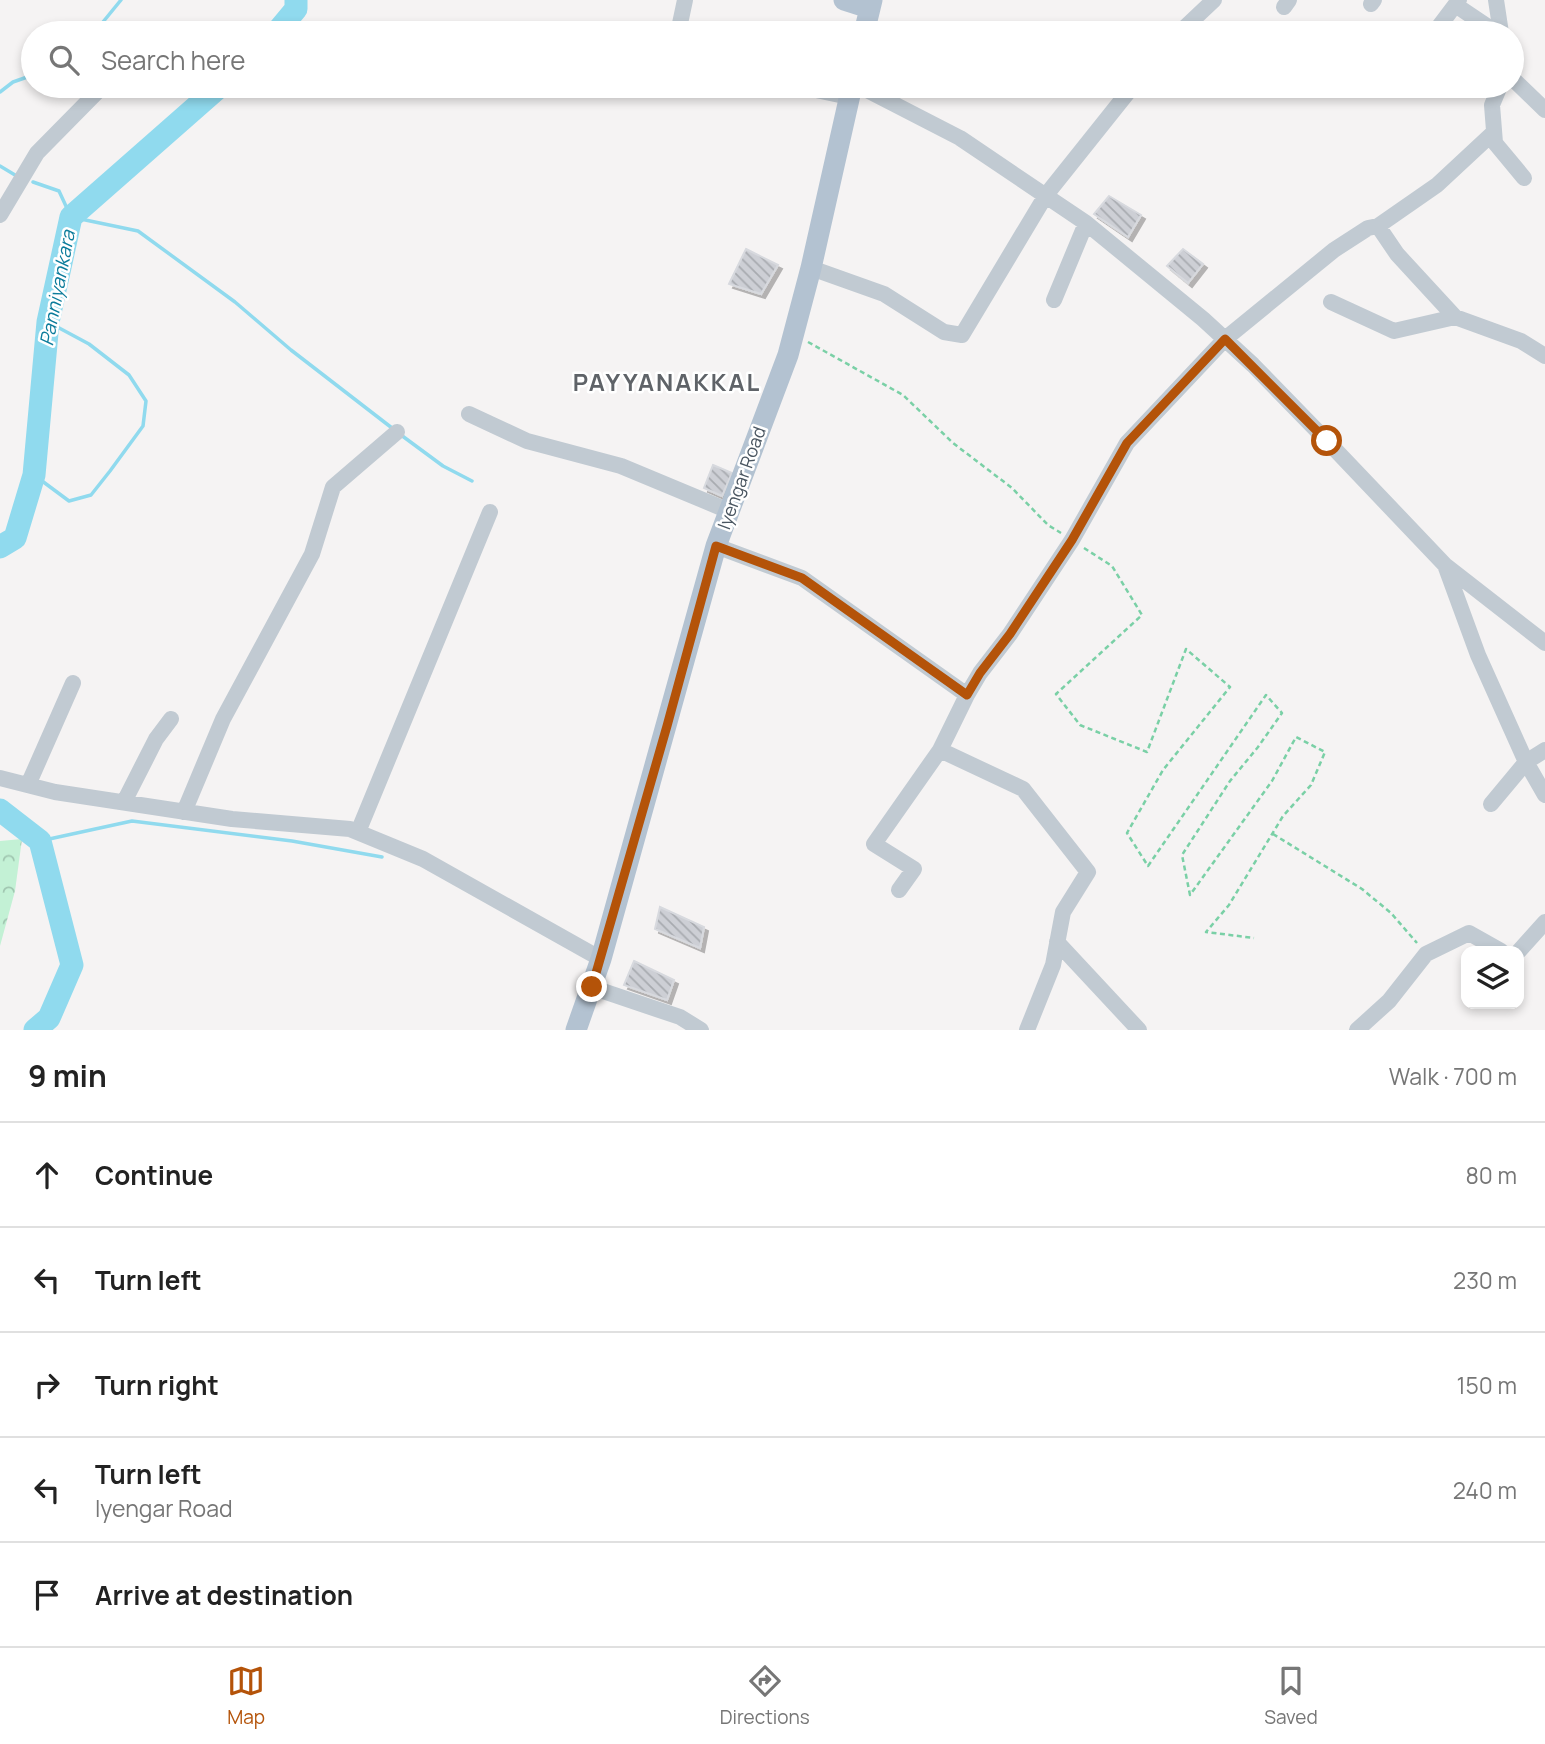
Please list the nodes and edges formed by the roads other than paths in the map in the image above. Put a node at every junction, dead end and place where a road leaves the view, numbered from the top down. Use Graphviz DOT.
graph roads {
  1 [pos="685,0"];
  2 [pos="844,0"];
  3 [pos="1214,0"];
  4 [pos="1496,0"];
  5 [pos="1458,3"];
  6 [pos="871,4"];
  7 [pos="681,21"];
  8 [pos="866,21"];
  9 [pos="1192,21"];
  10 [pos="1444,21"];
  11 [pos="1483,21"];
  12 [pos="1498,21"];
  13 [pos="1545,88"];
  14 [pos="1524,90"];
  15 [pos="1531,97"];
  16 [pos="91,98"];
  17 [pos="851,98"];
  18 [pos="873,98"];
  19 [pos="1123,98"];
  20 [pos="1495,98"];
  21 [pos="1545,110"];
  22 [pos="1494,132"];
  23 [pos="1524,178"];
  24 [pos="1046,195"];
  25 [pos="0,215"];
  26 [pos="1086,223"];
  27 [pos="1378,226"];
  28 [pos="811,268"];
  29 [pos="1054,300"];
  30 [pos="1331,302"];
  31 [pos="1455,317"];
  32 [pos="1225,339"];
  33 [pos="1545,356"];
  34 [pos="469,414"];
  35 [pos="397,432"];
  36 [pos="490,512"];
  37 [pos="729,512"];
  38 [pos="716,546"];
  39 [pos="1445,565"];
  40 [pos="1545,643"];
  41 [pos="72,683"];
  42 [pos="967,695"];
  43 [pos="172,719"];
  44 [pos="940,750"];
  45 [pos="1545,750"];
  46 [pos="1527,762"];
  47 [pos="0,778"];
  48 [pos="28,785"];
  49 [pos="1545,795"];
  50 [pos="124,802"];
  51 [pos="1491,804"];
  52 [pos="184,812"];
  53 [pos="358,832"];
  54 [pos="899,890"];
  55 [pos="1545,922"];
  56 [pos="1058,942"];
  57 [pos="1492,946"];
  58 [pos="1523,946"];
  59 [pos="601,958"];
  60 [pos="592,987"];
  61 [pos="576,1030"];
  62 [pos="701,1030"];
  63 [pos="1027,1030"];
  64 [pos="1139,1030"];
  65 [pos="1357,1030"];
  1 -- 7 [label="street"];
  2 -- 6 [label="main road"];
  3 -- 9 [label="street"];
  4 -- 12 [label="street"];
  5 -- 10 [label="street"];
  5 -- 11 [label="street"];
  6 -- 8 [label="main road"];
  13 -- 15 [label="street"];
  14 -- 15 [label="street"];
  15 -- 21 [label="street"];
  16 -- 25 [label="street"];
  17 -- 28 [label="main road, Iyengar Road"];
  18 -- 24 [label="street"];
  19 -- 24 [label="street"];
  20 -- 22 [label="street"];
  22 -- 23 [label="street"];
  22 -- 27 [label="street"];
  24 -- 26 [label="street"];
  24 -- 28 [label="street"];
  26 -- 29 [label="street"];
  26 -- 32 [label="street"];
  27 -- 31 [label="street"];
  27 -- 32 [label="street"];
  28 -- 37 [label="main road, Iyengar Road"];
  30 -- 31 [label="street"];
  31 -- 33 [label="street"];
  32 -- 39 [label="street"];
  32 -- 42 [label="street"];
  34 -- 37 [label="street"];
  35 -- 52 [label="street"];
  36 -- 53 [label="street"];
  37 -- 38 [label="main road, Iyengar Road"];
  38 -- 42 [label="street"];
  38 -- 59 [label="main road, Iyengar Road"];
  39 -- 40 [label="street"];
  39 -- 46 [label="street"];
  41 -- 48 [label="street"];
  42 -- 44 [label="street"];
  43 -- 50 [label="street"];
  44 -- 54 [label="street"];
  44 -- 56 [label="street"];
  45 -- 46 [label="street"];
  46 -- 49 [label="street"];
  46 -- 51 [label="street"];
  47 -- 48 [label="street"];
  48 -- 50 [label="street"];
  50 -- 52 [label="street"];
  52 -- 53 [label="street"];
  53 -- 59 [label="street"];
  55 -- 58 [label="street"];
  56 -- 63 [label="street"];
  56 -- 64 [label="street"];
  57 -- 65 [label="street"];
  59 -- 60 [label="main road, Iyengar Road"];
  60 -- 61 [label="main road, Iyengar Road"];
  60 -- 62 [label="street"];
}
